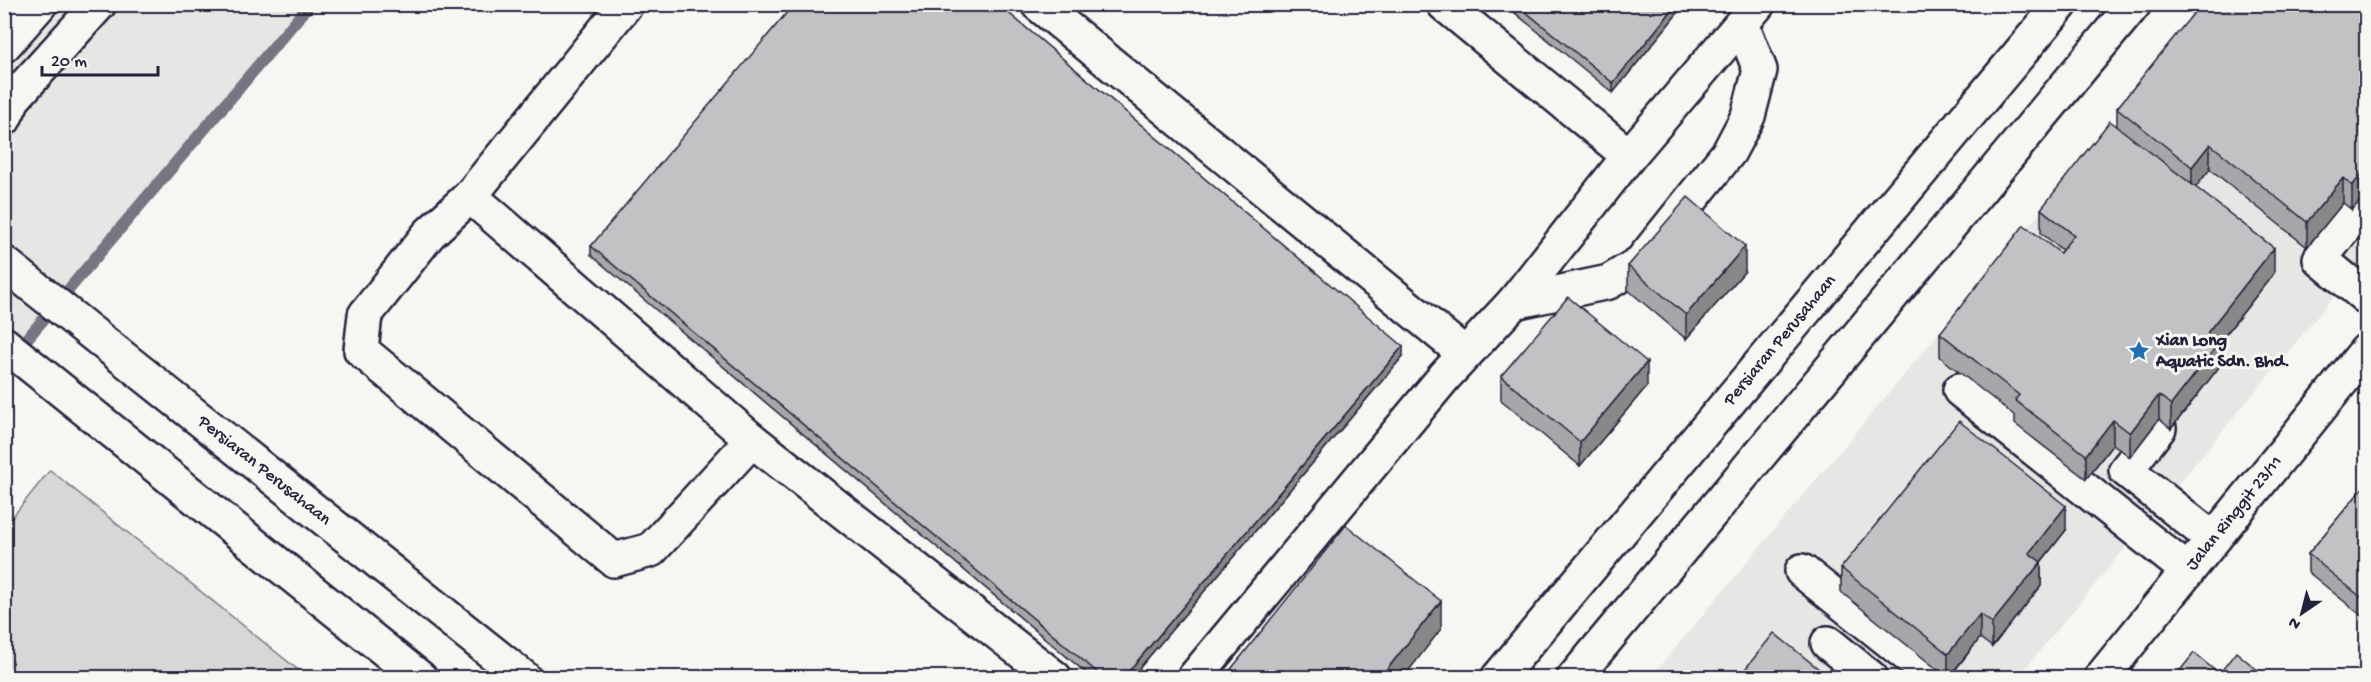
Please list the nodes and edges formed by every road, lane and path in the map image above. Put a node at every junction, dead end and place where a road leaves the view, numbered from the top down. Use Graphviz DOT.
graph roads {
  1 [pos="40,4"];
  2 [pos="99,4"];
  3 [pos="626,4"];
  4 [pos="1038,4"];
  5 [pos="1444,4"];
  6 [pos="2061,4"];
  7 [pos="2134,4"];
  8 [pos="1750,14"];
  9 [pos="4,45"];
  10 [pos="7,110"];
  11 [pos="1629,156"];
  12 [pos="470,196"];
  13 [pos="2367,200"];
  14 [pos="11,268"];
  15 [pos="2367,297"];
  16 [pos="1514,302"];
  17 [pos="4,344"];
  18 [pos="2367,351"];
  19 [pos="1465,354"];
  20 [pos="1960,390"];
  21 [pos="2159,428"];
  22 [pos="752,440"];
  23 [pos="2213,539"];
  24 [pos="1802,571"];
  25 [pos="2188,571"];
  26 [pos="1828,643"];
  27 [pos="522,677"];
  28 [pos="420,678"];
  29 [pos="1055,678"];
  30 [pos="1194,678"];
  31 [pos="1498,678"];
  32 [pos="1574,678"];
  33 [pos="1871,678"];
  34 [pos="1936,678"];
  35 [pos="2101,678"];
  1 -- 9 [label="main road"];
  2 -- 10 [label="main road"];
  3 -- 12 [label="main road"];
  4 -- 19 [label="main road"];
  5 -- 11 [label="main road"];
  6 -- 31 [label="main road, Persiaran Perusahaan"];
  7 -- 32 [label="main road"];
  8 -- 11 [label="main road"];
  8 -- 16 [label="main road"];
  11 -- 16 [label="main road"];
  12 -- 22 [label="main road"];
  12 -- 22 [label="main road"];
  13 -- 15 [label="main road"];
  14 -- 27 [label="main road, Persiaran Perusahaan"];
  16 -- 19 [label="main road"];
  17 -- 28 [label="main road"];
  18 -- 23 [label="main road, Jalan Ringgit 23/11"];
  19 -- 30 [label="main road"];
  20 -- 25 [label="main road"];
  21 -- 23 [label="main road"];
  22 -- 29 [label="main road"];
  23 -- 25 [label="main road, Jalan Ringgit 23/11"];
  24 -- 34 [label="main road"];
  25 -- 35 [label="main road, Jalan Ringgit 23/11"];
  26 -- 33 [label="main road"];
}
